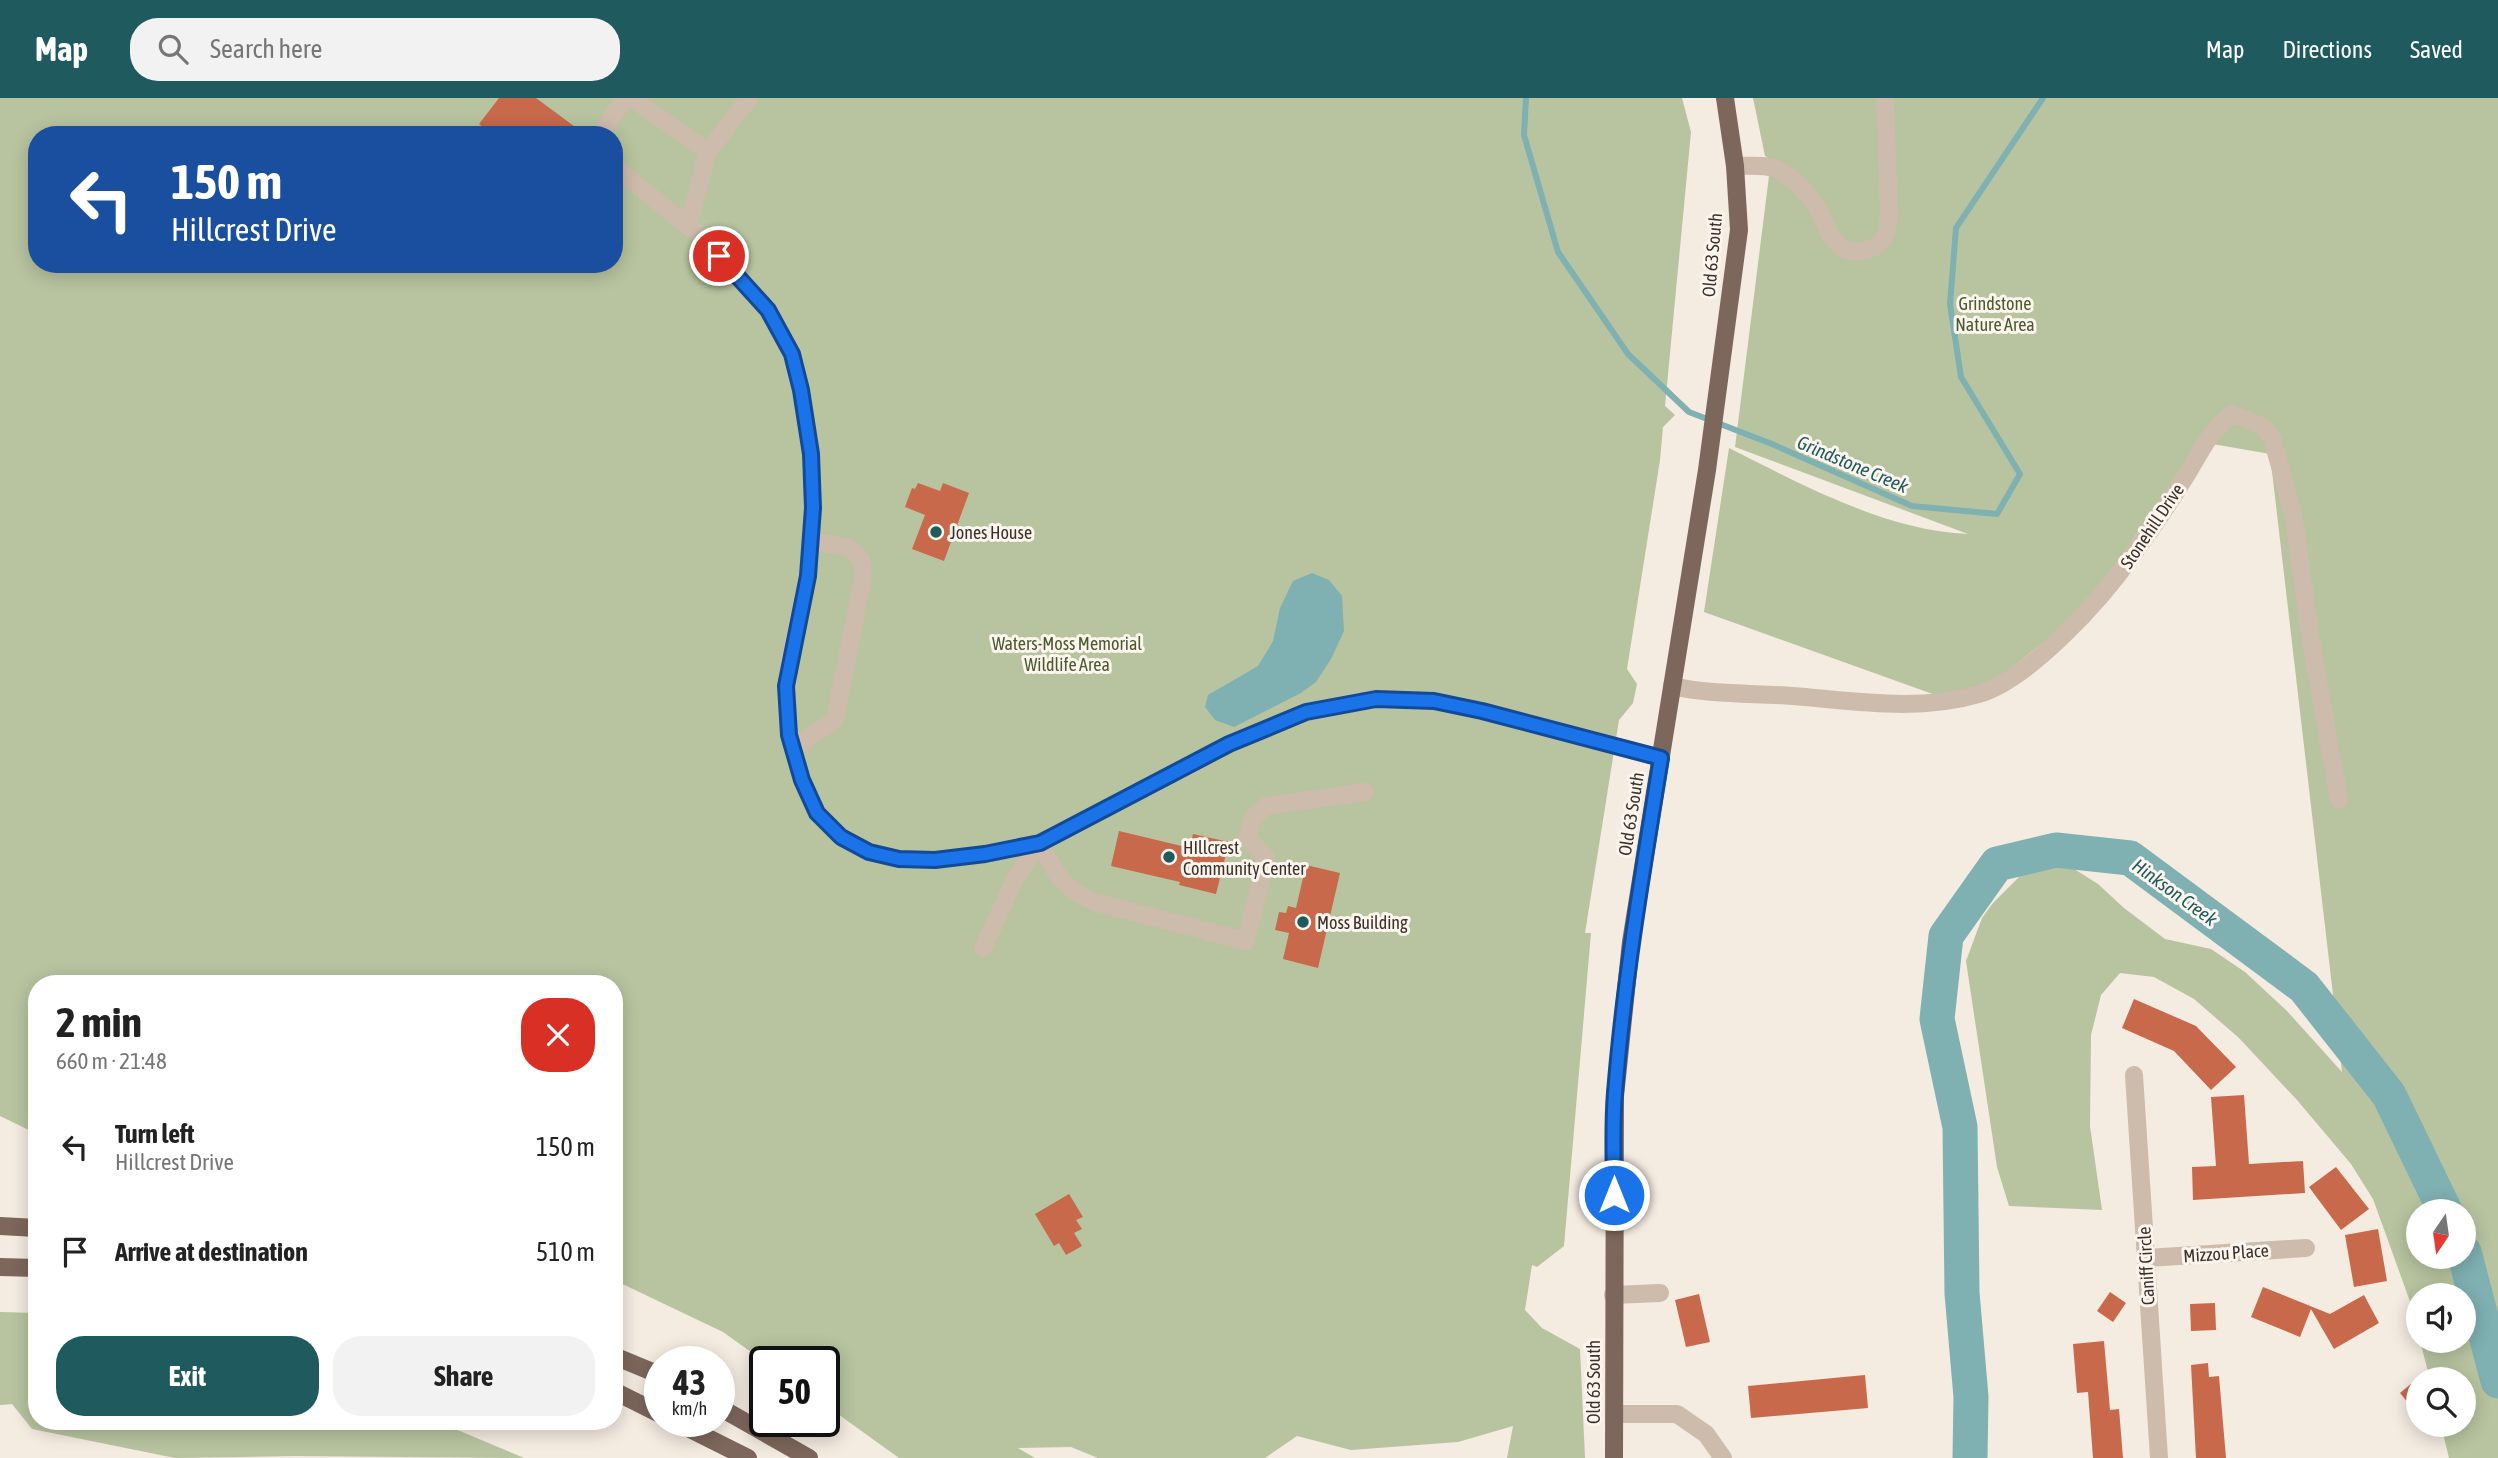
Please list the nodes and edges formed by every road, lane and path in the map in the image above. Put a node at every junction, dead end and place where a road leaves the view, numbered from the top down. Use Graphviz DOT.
graph roads {
  1 [pos="625,98"];
  2 [pos="632,98"];
  3 [pos="749,98"];
  4 [pos="1725,98"];
  5 [pos="1885,98"];
  6 [pos="606,126"];
  7 [pos="708,152"];
  8 [pos="1735,166"];
  9 [pos="623,174"];
  10 [pos="688,226"];
  11 [pos="811,541"];
  12 [pos="1672,686"];
  13 [pos="793,748"];
  14 [pos="1661,758"];
  15 [pos="1364,792"];
  16 [pos="2339,800"];
  17 [pos="1040,843"];
  18 [pos="983,948"];
  19 [pos="2134,1075"];
  20 [pos="0,1226"];
  21 [pos="28,1228"];
  22 [pos="2306,1248"];
  23 [pos="2147,1258"];
  24 [pos="0,1267"];
  25 [pos="28,1269"];
  26 [pos="1660,1293"];
  27 [pos="1613,1295"];
  28 [pos="623,1360"];
  29 [pos="644,1368"];
  30 [pos="623,1396"];
  31 [pos="644,1406"];
  32 [pos="1615,1414"];
  33 [pos="735,1416"];
  34 [pos="706,1437"];
  35 [pos="748,1458"];
  36 [pos="809,1458"];
  37 [pos="1614,1458"];
  38 [pos="1723,1458"];
  39 [pos="2159,1458"];
  1 -- 6 [label="street"];
  2 -- 7 [label="street"];
  3 -- 7 [label="street"];
  4 -- 8 [label="main road, Old 63 South"];
  5 -- 8 [label="street"];
  7 -- 10 [label="street"];
  8 -- 12 [label="main road, Old 63 South"];
  9 -- 10 [label="street"];
  10 -- 11 [label="street"];
  11 -- 13 [label="street"];
  11 -- 13 [label="street"];
  12 -- 14 [label="main road, Old 63 South"];
  12 -- 16 [label="street, Stonehill Drive"];
  13 -- 17 [label="street"];
  14 -- 17 [label="street"];
  14 -- 27 [label="main road, Old 63 South"];
  15 -- 17 [label="street"];
  17 -- 18 [label="street"];
  19 -- 23 [label="street, Caniff Circle"];
  20 -- 21 [label="main road"];
  22 -- 23 [label="street, Mizzou Place"];
  23 -- 39 [label="street, Caniff Circle"];
  24 -- 25 [label="main road"];
  26 -- 27 [label="street"];
  27 -- 32 [label="main road, Old 63 South"];
  28 -- 29 [label="main road"];
  30 -- 31 [label="main road"];
  32 -- 37 [label="main road, Old 63 South"];
  32 -- 38 [label="street"];
  33 -- 36 [label="main road"];
  34 -- 35 [label="main road"];
}
